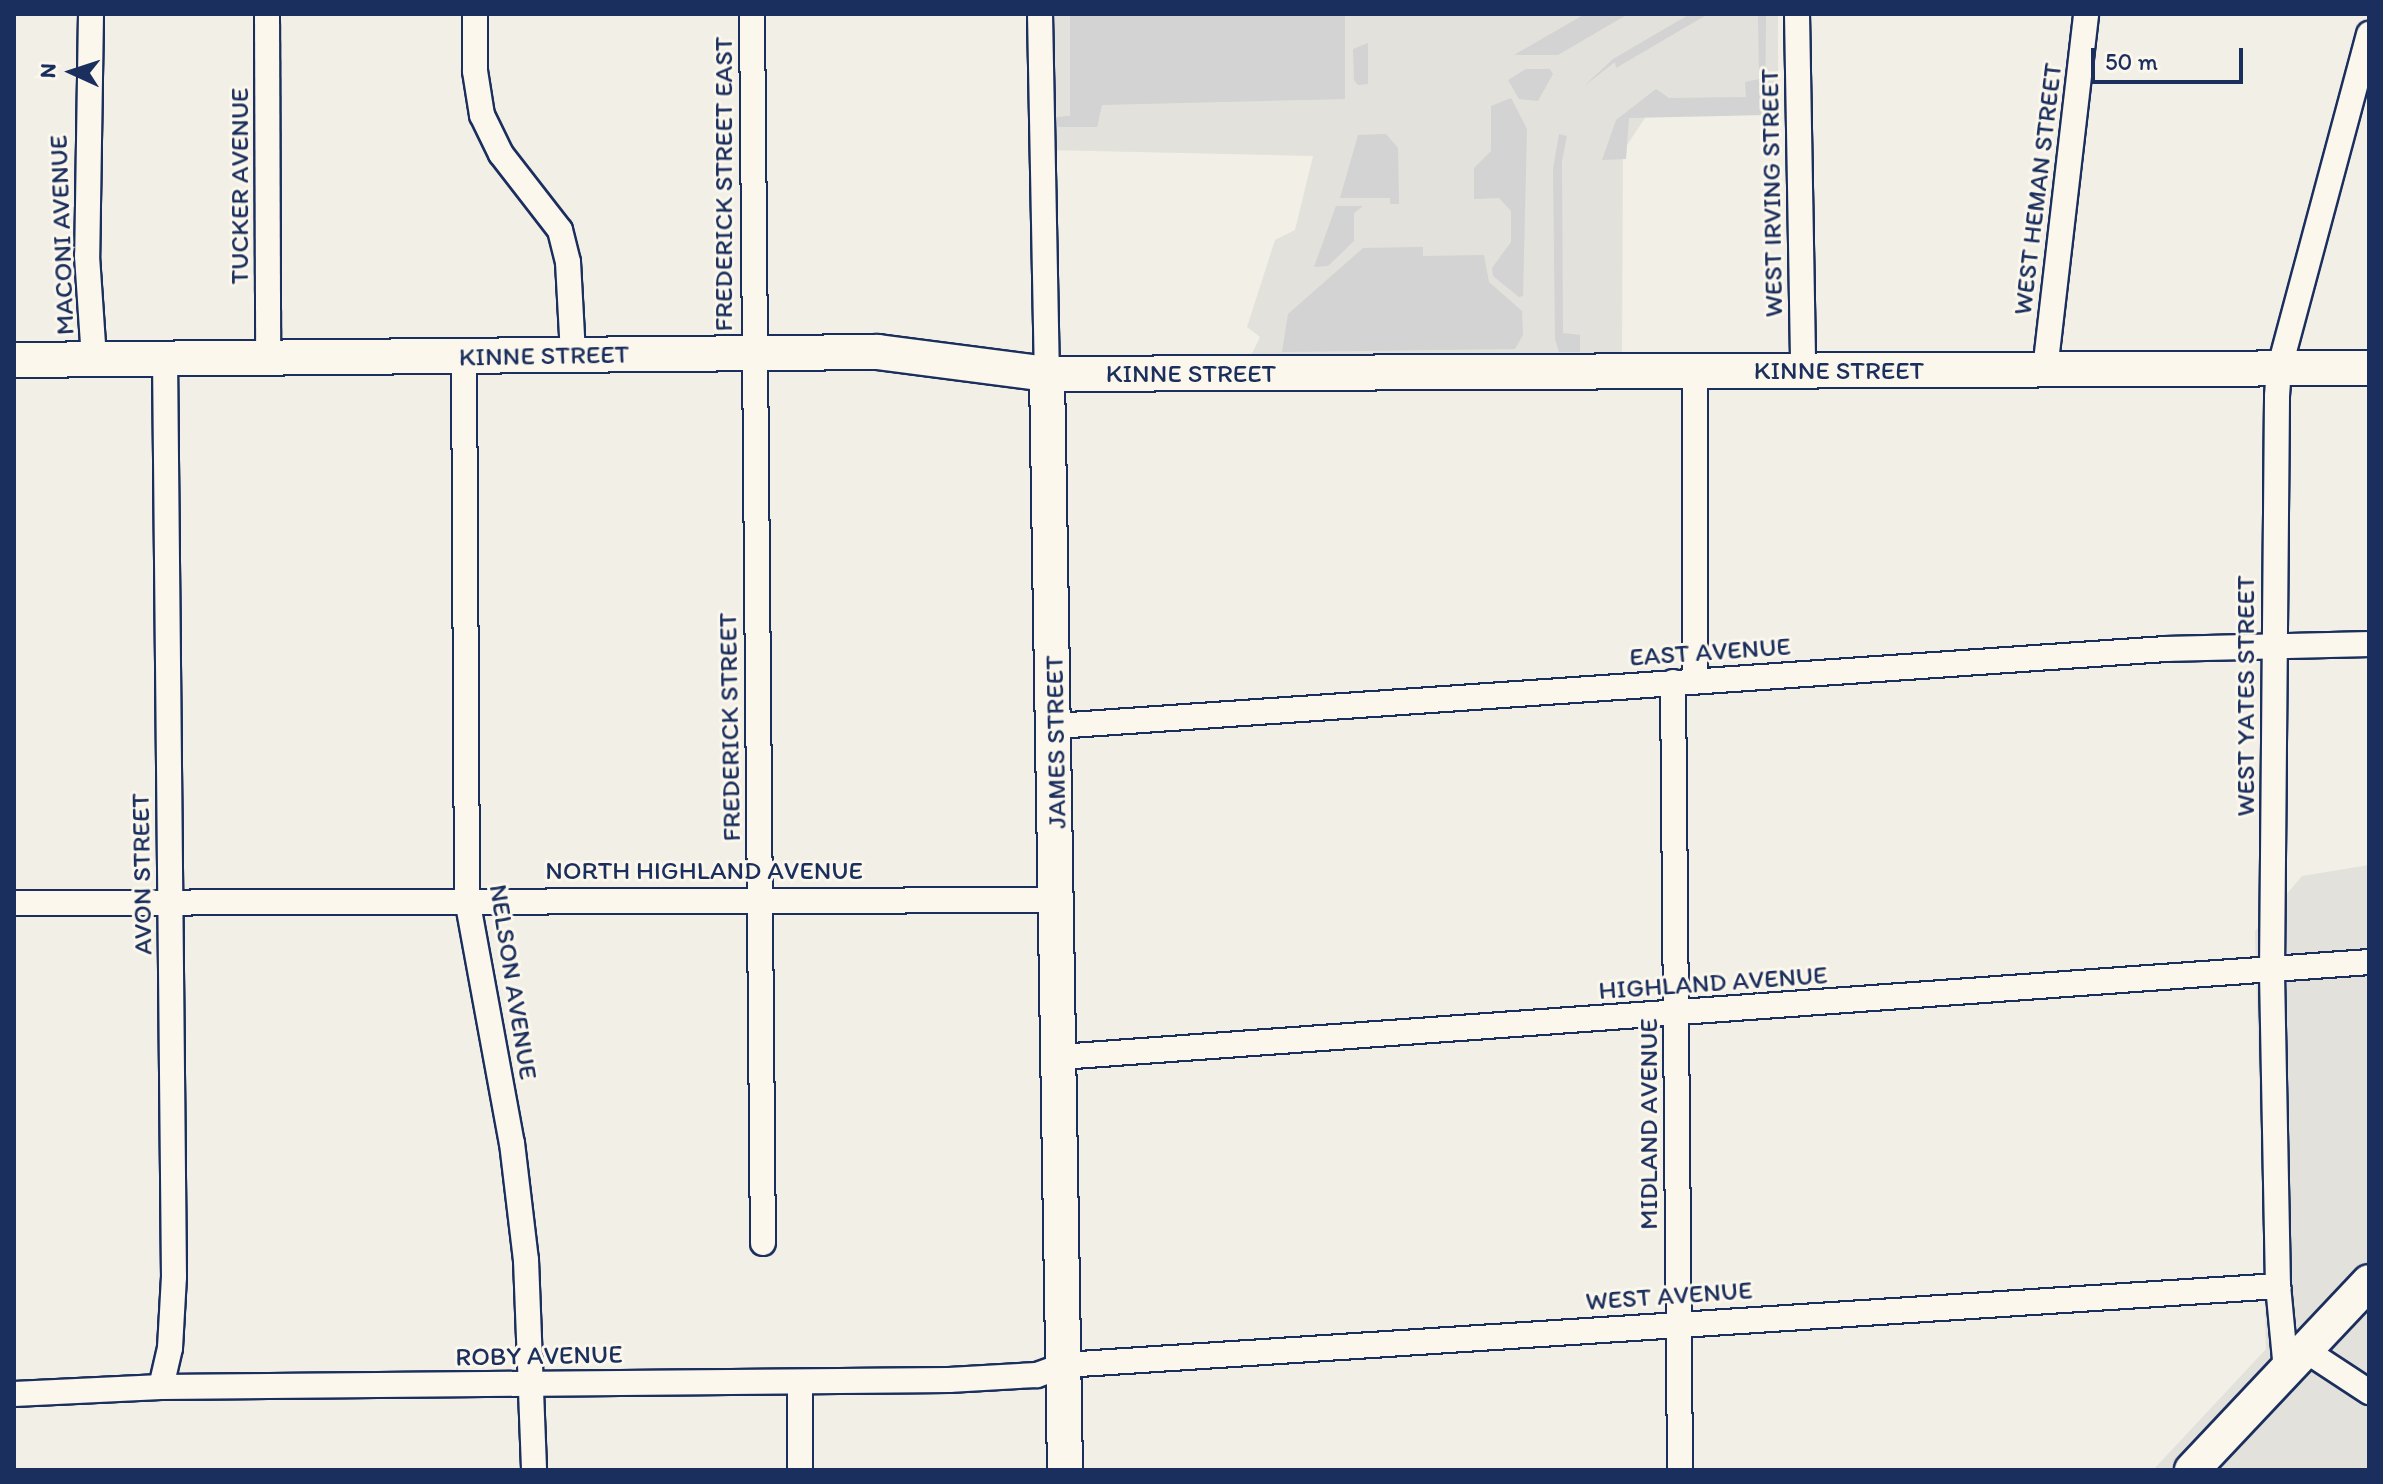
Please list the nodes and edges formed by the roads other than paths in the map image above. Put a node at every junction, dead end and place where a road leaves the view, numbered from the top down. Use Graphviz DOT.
graph roads {
  1 [pos="91,14"];
  2 [pos="267,14"];
  3 [pos="475,14"];
  4 [pos="752,14"];
  5 [pos="1040,14"];
  6 [pos="1797,14"];
  7 [pos="2086,14"];
  8 [pos="2369,34"];
  9 [pos="752,353"];
  10 [pos="573,355"];
  11 [pos="464,356"];
  12 [pos="268,358"];
  13 [pos="94,359"];
  14 [pos="165,359"];
  15 [pos="14,360"];
  16 [pos="2369,368"];
  17 [pos="2045,370"];
  18 [pos="2279,370"];
  19 [pos="1803,371"];
  20 [pos="1695,372"];
  21 [pos="1047,374"];
  22 [pos="2369,644"];
  23 [pos="2274,645"];
  24 [pos="1684,681"];
  25 [pos="1056,726"];
  26 [pos="467,899"];
  27 [pos="761,900"];
  28 [pos="1058,900"];
  29 [pos="170,902"];
  30 [pos="14,903"];
  31 [pos="2369,962"];
  32 [pos="2272,972"];
  33 [pos="1676,1013"];
  34 [pos="1060,1057"];
  35 [pos="763,1243"];
  36 [pos="2369,1282"];
  37 [pos="2278,1286"];
  38 [pos="1678,1323"];
  39 [pos="2296,1360"];
  40 [pos="1064,1365"];
  41 [pos="800,1382"];
  42 [pos="532,1384"];
  43 [pos="161,1387"];
  44 [pos="2369,1392"];
  45 [pos="14,1394"];
  46 [pos="534,1470"];
  47 [pos="800,1470"];
  48 [pos="1065,1470"];
  49 [pos="1680,1470"];
  50 [pos="2192,1470"];
  1 -- 13 [label="street, MACONI AVENUE"];
  2 -- 12 [label="street, TUCKER AVENUE"];
  3 -- 10 [label="street"];
  4 -- 9 [label="street, FREDERICK STREET EAST"];
  5 -- 21 [label="street, JAMES STREET"];
  6 -- 19 [label="street, WEST IRVING STREET"];
  7 -- 17 [label="street, WEST HEMAN STREET"];
  8 -- 18 [label="street, WEST YATES STREET"];
  9 -- 10 [label="street, KINNE STREET"];
  9 -- 21 [label="street, KINNE STREET"];
  9 -- 27 [label="street, FREDERICK STREET"];
  10 -- 11 [label="street, KINNE STREET"];
  11 -- 12 [label="street, KINNE STREET"];
  11 -- 26 [label="street, NELSON AVENUE"];
  12 -- 14 [label="street, KINNE STREET"];
  13 -- 14 [label="street, KINNE STREET"];
  13 -- 15 [label="street, KINNE STREET"];
  14 -- 29 [label="street, AVON STREET"];
  16 -- 18 [label="street, KINNE STREET"];
  17 -- 18 [label="street, KINNE STREET"];
  17 -- 19 [label="street, KINNE STREET"];
  18 -- 23 [label="street, WEST YATES STREET"];
  19 -- 20 [label="street, KINNE STREET"];
  20 -- 21 [label="street, KINNE STREET"];
  20 -- 24 [label="street, MIDLAND AVENUE"];
  21 -- 25 [label="street, JAMES STREET"];
  22 -- 23 [label="street, EAST AVENUE"];
  23 -- 24 [label="street, EAST AVENUE"];
  23 -- 32 [label="street, WEST YATES STREET"];
  24 -- 25 [label="street, EAST AVENUE"];
  24 -- 33 [label="street, MIDLAND AVENUE"];
  25 -- 28 [label="street, JAMES STREET"];
  26 -- 27 [label="street, NORTH HIGHLAND AVENUE"];
  26 -- 29 [label="street, NORTH HIGHLAND AVENUE"];
  26 -- 42 [label="street, NELSON AVENUE"];
  27 -- 28 [label="street, NORTH HIGHLAND AVENUE"];
  27 -- 35 [label="street, FREDERICK STREET"];
  28 -- 34 [label="street, JAMES STREET"];
  29 -- 30 [label="street, NORTH HIGHLAND AVENUE"];
  29 -- 43 [label="street, AVON STREET"];
  31 -- 32 [label="street, HIGHLAND AVENUE"];
  32 -- 33 [label="street, HIGHLAND AVENUE"];
  32 -- 37 [label="street, WEST YATES STREET"];
  33 -- 34 [label="street, HIGHLAND AVENUE"];
  33 -- 38 [label="street, MIDLAND AVENUE"];
  34 -- 40 [label="street, JAMES STREET"];
  36 -- 39 [label="street"];
  37 -- 38 [label="street, WEST AVENUE"];
  37 -- 39 [label="street, WEST YATES STREET"];
  38 -- 40 [label="street, WEST AVENUE"];
  38 -- 49 [label="street, MIDLAND AVENUE"];
  39 -- 44 [label="street"];
  39 -- 50 [label="street"];
  40 -- 41 [label="street, ROBY AVENUE"];
  40 -- 48 [label="street, JAMES STREET"];
  41 -- 42 [label="street, ROBY AVENUE"];
  41 -- 47 [label="street"];
  42 -- 43 [label="street, ROBY AVENUE"];
  42 -- 46 [label="street, NELSON AVENUE"];
  43 -- 45 [label="street, ROBY AVENUE"];
}
